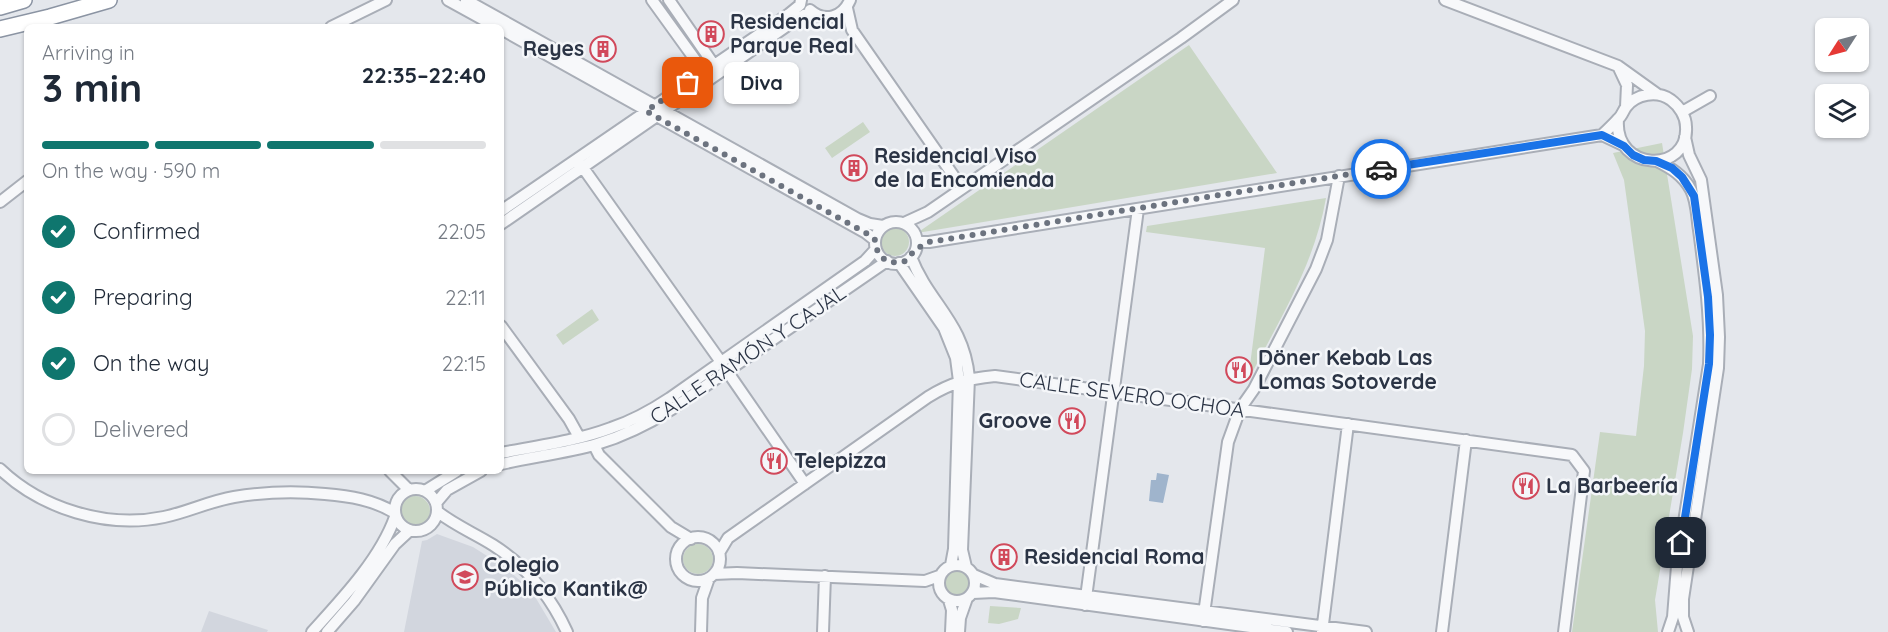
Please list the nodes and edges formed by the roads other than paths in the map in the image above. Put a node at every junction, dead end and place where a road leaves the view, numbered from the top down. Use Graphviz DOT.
graph roads {
  1 [pos="24,0"];
  2 [pos="109,0"];
  3 [pos="386,0"];
  4 [pos="448,0"];
  5 [pos="466,0"];
  6 [pos="652,0"];
  7 [pos="669,0"];
  8 [pos="803,0"];
  9 [pos="1233,0"];
  10 [pos="1445,0"];
  11 [pos="848,4"];
  12 [pos="0,6"];
  13 [pos="814,14"];
  14 [pos="50,17"];
  15 [pos="831,17"];
  16 [pos="31,24"];
  17 [pos="337,24"];
  18 [pos="492,24"];
  19 [pos="24,26"];
  20 [pos="0,29"];
  21 [pos="852,30"];
  22 [pos="504,31"];
  23 [pos="0,35"];
  24 [pos="714,65"];
  25 [pos="1618,66"];
  26 [pos="704,72"];
  27 [pos="1657,94"];
  28 [pos="1710,96"];
  29 [pos="1626,107"];
  30 [pos="655,111"];
  31 [pos="1682,112"];
  32 [pos="1618,120"];
  33 [pos="1602,135"];
  34 [pos="1685,137"];
  35 [pos="1623,145"];
  36 [pos="1656,161"];
  37 [pos="580,163"];
  38 [pos="1339,176"];
  39 [pos="24,183"];
  40 [pos="962,188"];
  41 [pos="0,202"];
  42 [pos="504,209"];
  43 [pos="1138,209"];
  44 [pos="504,222"];
  45 [pos="883,226"];
  46 [pos="908,226"];
  47 [pos="875,245"];
  48 [pos="914,249"];
  49 [pos="887,261"];
  50 [pos="898,263"];
  51 [pos="504,330"];
  52 [pos="724,367"];
  53 [pos="964,380"];
  54 [pos="1113,392"];
  55 [pos="1240,409"];
  56 [pos="1348,424"];
  57 [pos="579,437"];
  58 [pos="1466,440"];
  59 [pos="594,445"];
  60 [pos="504,452"];
  61 [pos="504,463"];
  62 [pos="0,469"];
  63 [pos="392,474"];
  64 [pos="452,474"];
  65 [pos="476,474"];
  66 [pos="805,484"];
  67 [pos="425,491"];
  68 [pos="402,495"];
  69 [pos="379,504"];
  70 [pos="437,507"];
  71 [pos="395,515"];
  72 [pos="434,523"];
  73 [pos="454,525"];
  74 [pos="671,527"];
  75 [pos="409,531"];
  76 [pos="729,538"];
  77 [pos="691,539"];
  78 [pos="709,541"];
  79 [pos="679,550"];
  80 [pos="719,558"];
  81 [pos="951,565"];
  82 [pos="970,571"];
  83 [pos="737,573"];
  84 [pos="712,576"];
  85 [pos="825,576"];
  86 [pos="692,580"];
  87 [pos="939,582"];
  88 [pos="970,596"];
  89 [pos="702,597"];
  90 [pos="949,600"];
  91 [pos="1086,600"];
  92 [pos="1204,616"];
  93 [pos="1322,629"];
  94 [pos="312,632"];
  95 [pos="327,632"];
  96 [pos="567,632"];
  97 [pos="701,632"];
  98 [pos="823,632"];
  99 [pos="951,632"];
  100 [pos="959,632"];
  101 [pos="1287,632"];
  102 [pos="1366,632"];
  103 [pos="1442,632"];
  104 [pos="1564,632"];
  105 [pos="1668,632"];
  106 [pos="1688,632"];
  1 -- 12 [label="highway"];
  2 -- 14 [label="highway"];
  3 -- 17 [label="street"];
  4 -- 18 [label="street"];
  5 -- 30 [label="street"];
  6 -- 26 [label="street"];
  7 -- 24 [label="street"];
  8 -- 13 [label="street"];
  8 -- 24 [label="street"];
  9 -- 40 [label="street"];
  10 -- 25 [label="street"];
  11 -- 15 [label="street"];
  11 -- 21 [label="street"];
  13 -- 15 [label="street"];
  13 -- 30 [label="street"];
  14 -- 16 [label="highway"];
  14 -- 20 [label="highway"];
  15 -- 21 [label="street"];
  19 -- 23 [label="highway"];
  21 -- 40 [label="street"];
  22 -- 30 [label="street"];
  24 -- 26 [label="street"];
  25 -- 27 [label="street"];
  25 -- 29 [label="street"];
  26 -- 30 [label="street"];
  27 -- 29 [label="street"];
  27 -- 31 [label="street"];
  28 -- 31 [label="street"];
  29 -- 32 [label="street"];
  30 -- 37 [label="street"];
  30 -- 45 [label="street"];
  30 -- 47 [label="street"];
  31 -- 34 [label="street"];
  32 -- 33 [label="street"];
  32 -- 35 [label="street"];
  33 -- 35 [label="street"];
  33 -- 38 [label="street"];
  34 -- 36 [label="street"];
  34 -- 106 [label="street"];
  35 -- 36 [label="street"];
  36 -- 105 [label="street"];
  37 -- 42 [label="street"];
  37 -- 44 [label="street"];
  37 -- 52 [label="street"];
  38 -- 43 [label="street"];
  38 -- 55 [label="street"];
  39 -- 41 [label="street"];
  40 -- 46 [label="street"];
  43 -- 48 [label="street"];
  43 -- 54 [label="street"];
  45 -- 46 [label="street"];
  45 -- 47 [label="street"];
  46 -- 48 [label="street"];
  47 -- 49 [label="street"];
  47 -- 52 [label="street, CALLE RAMÓN Y CAJAL"];
  48 -- 50 [label="street"];
  48 -- 53 [label="street"];
  49 -- 50 [label="street"];
  49 -- 52 [label="street, CALLE RAMÓN Y CAJAL"];
  50 -- 53 [label="street"];
  51 -- 57 [label="street"];
  52 -- 57 [label="street, CALLE RAMÓN Y CAJAL"];
  52 -- 59 [label="street, CALLE RAMÓN Y CAJAL"];
  52 -- 66 [label="street"];
  53 -- 54 [label="street, CALLE SEVERO OCHOA"];
  53 -- 66 [label="street, CALLE SEVERO OCHOA"];
  53 -- 81 [label="street"];
  53 -- 82 [label="street"];
  54 -- 55 [label="street, CALLE SEVERO OCHOA"];
  54 -- 91 [label="street"];
  55 -- 56 [label="street, CALLE SEVERO OCHOA"];
  55 -- 92 [label="street"];
  56 -- 58 [label="street, CALLE SEVERO OCHOA"];
  56 -- 93 [label="street"];
  57 -- 60 [label="street, CALLE RAMÓN Y CAJAL"];
  58 -- 103 [label="street"];
  58 -- 104 [label="street, CALLE SEVERO OCHOA"];
  59 -- 61 [label="street, CALLE RAMÓN Y CAJAL"];
  59 -- 74 [label="street"];
  62 -- 69 [label="street"];
  63 -- 68 [label="street"];
  64 -- 67 [label="street"];
  65 -- 70 [label="street"];
  66 -- 76 [label="street, CALLE SEVERO OCHOA"];
  67 -- 68 [label="street"];
  67 -- 70 [label="street"];
  68 -- 69 [label="street"];
  68 -- 71 [label="street"];
  69 -- 71 [label="street"];
  70 -- 72 [label="street"];
  70 -- 73 [label="street"];
  71 -- 75 [label="street"];
  71 -- 94 [label="street"];
  72 -- 73 [label="street"];
  72 -- 75 [label="street"];
  73 -- 96 [label="street"];
  74 -- 77 [label="street"];
  74 -- 79 [label="street"];
  75 -- 95 [label="street"];
  76 -- 78 [label="street, CALLE SEVERO OCHOA"];
  76 -- 80 [label="street, CALLE SEVERO OCHOA"];
  77 -- 78 [label="street"];
  77 -- 79 [label="street"];
  78 -- 80 [label="street"];
  79 -- 86 [label="street"];
  80 -- 83 [label="street"];
  80 -- 84 [label="street"];
  81 -- 82 [label="street"];
  81 -- 87 [label="street"];
  82 -- 88 [label="street"];
  82 -- 91 [label="street"];
  83 -- 84 [label="street"];
  83 -- 85 [label="street"];
  84 -- 86 [label="street"];
  84 -- 89 [label="street"];
  85 -- 87 [label="street"];
  85 -- 98 [label="street"];
  86 -- 89 [label="street"];
  87 -- 90 [label="street"];
  88 -- 90 [label="street"];
  88 -- 91 [label="street"];
  88 -- 100 [label="street"];
  89 -- 97 [label="street"];
  90 -- 99 [label="street"];
  91 -- 92 [label="street"];
  92 -- 93 [label="street"];
  92 -- 101 [label="street"];
  93 -- 102 [label="street"];
}
